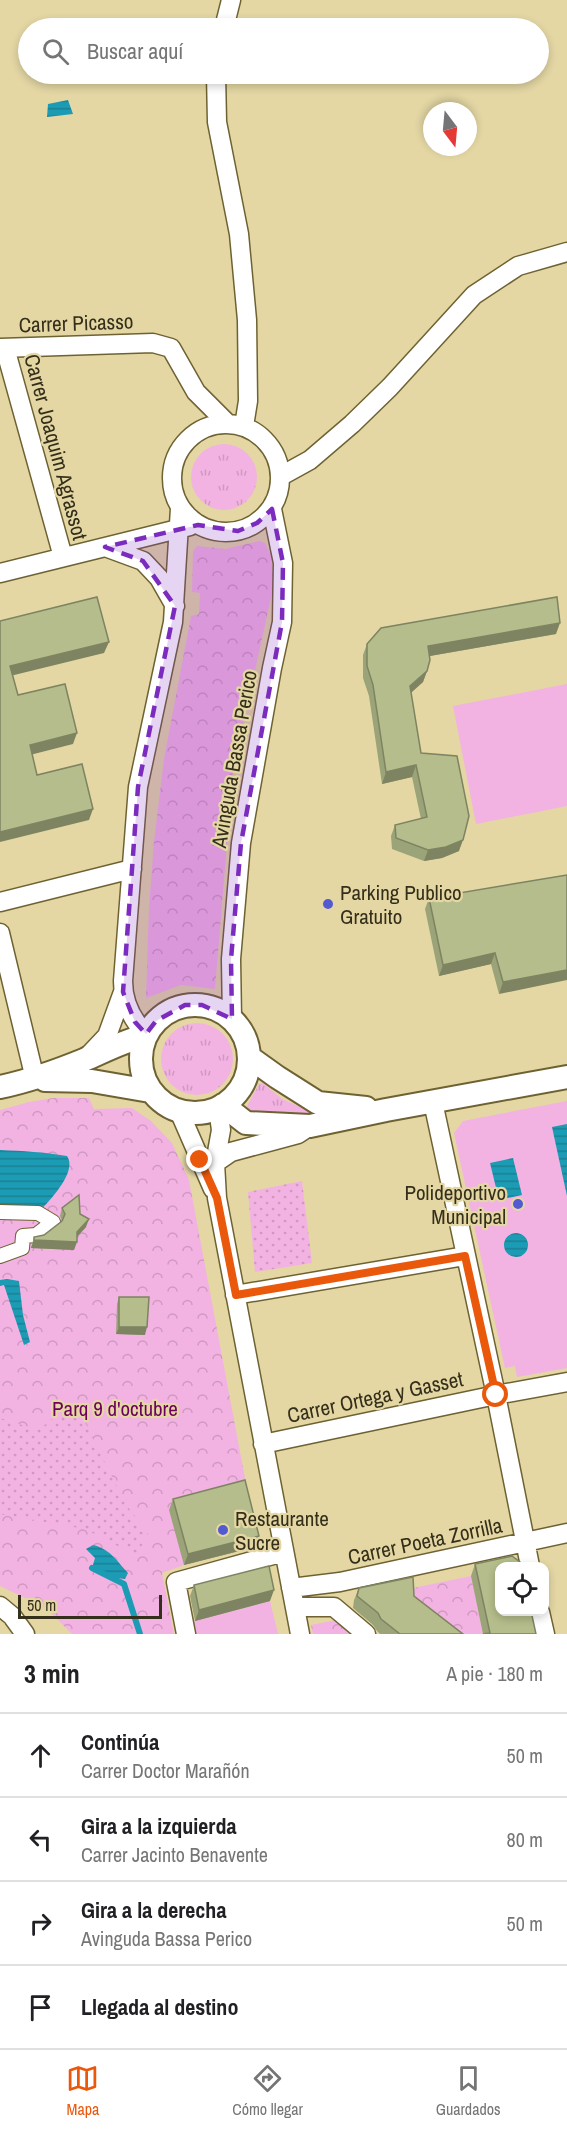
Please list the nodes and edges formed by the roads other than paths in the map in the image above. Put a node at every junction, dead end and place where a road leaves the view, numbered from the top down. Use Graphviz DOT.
graph roads {
  1 [pos="231,0"];
  2 [pos="226,18"];
  3 [pos="216,84"];
  4 [pos="567,252"];
  5 [pos="3,348"];
  6 [pos="236,424"];
  7 [pos="282,476"];
  8 [pos="180,508"];
  9 [pos="272,509"];
  10 [pos="198,525"];
  11 [pos="180,529"];
  12 [pos="105,547"];
  13 [pos="63,557"];
  14 [pos="0,573"];
  15 [pos="175,606"];
  16 [pos="132,869"];
  17 [pos="0,902"];
  18 [pos="0,933"];
  19 [pos="123,992"];
  20 [pos="232,1019"];
  21 [pos="145,1035"];
  22 [pos="249,1057"];
  23 [pos="84,1060"];
  24 [pos="567,1077"];
  25 [pos="35,1079"];
  26 [pos="0,1087"];
  27 [pos="150,1091"];
  28 [pos="432,1102"];
  29 [pos="221,1107"];
  30 [pos="386,1110"];
  31 [pos="179,1111"];
  32 [pos="310,1126"];
  33 [pos="215,1163"];
  34 [pos="217,1198"];
  35 [pos="0,1212"];
  36 [pos="0,1256"];
  37 [pos="465,1256"];
  38 [pos="236,1295"];
  39 [pos="567,1382"];
  40 [pos="496,1395"];
  41 [pos="263,1444"];
  42 [pos="567,1533"];
  43 [pos="524,1542"];
  44 [pos="284,1552"];
  45 [pos="529,1562"];
  46 [pos="340,1582"];
  47 [pos="291,1587"];
  48 [pos="0,1606"];
  49 [pos="295,1607"];
  50 [pos="334,1607"];
  51 [pos="541,1616"];
  52 [pos="25,1634"];
  53 [pos="186,1634"];
  54 [pos="300,1634"];
  55 [pos="366,1634"];
  56 [pos="545,1634"];
  1 -- 2 [label="street"];
  3 -- 6 [label="street"];
  4 -- 7 [label="street"];
  5 -- 6 [label="street, Carrer Picasso"];
  5 -- 13 [label="street, Carrer Joaquim Agrassot"];
  6 -- 7 [label="street"];
  6 -- 8 [label="street"];
  7 -- 9 [label="street"];
  8 -- 10 [label="street"];
  8 -- 11 [label="street"];
  9 -- 10 [label="street"];
  9 -- 20 [label="street, Avinguda Bassa Perico"];
  10 -- 11 [label="street"];
  11 -- 12 [label="street"];
  11 -- 15 [label="street"];
  12 -- 13 [label="street"];
  12 -- 15 [label="street"];
  13 -- 14 [label="street"];
  15 -- 16 [label="street"];
  16 -- 17 [label="street"];
  16 -- 19 [label="street"];
  18 -- 25 [label="street"];
  19 -- 21 [label="street"];
  19 -- 23 [label="street"];
  20 -- 21 [label="street"];
  20 -- 22 [label="street"];
  21 -- 23 [label="street"];
  21 -- 27 [label="street"];
  22 -- 29 [label="street"];
  22 -- 30 [label="street"];
  23 -- 25 [label="street"];
  24 -- 28 [label="street"];
  25 -- 26 [label="street"];
  25 -- 27 [label="street"];
  27 -- 31 [label="street"];
  28 -- 30 [label="street"];
  28 -- 37 [label="street"];
  29 -- 31 [label="street"];
  29 -- 32 [label="street"];
  29 -- 33 [label="street"];
  30 -- 32 [label="street"];
  31 -- 34 [label="street"];
  32 -- 33 [label="street"];
  33 -- 34 [label="street"];
  34 -- 38 [label="street"];
  35 -- 36 [label="street"];
  37 -- 38 [label="street"];
  37 -- 40 [label="street"];
  38 -- 41 [label="street"];
  39 -- 40 [label="street, Carrer Ortega y Gasset"];
  40 -- 41 [label="street, Carrer Ortega y Gasset"];
  40 -- 43 [label="street"];
  41 -- 44 [label="street"];
  42 -- 43 [label="street, Carrer Poeta Zorrilla"];
  43 -- 45 [label="street"];
  43 -- 46 [label="street, Carrer Poeta Zorrilla"];
  44 -- 47 [label="street"];
  44 -- 53 [label="street"];
  46 -- 47 [label="street, Carrer Poeta Zorrilla"];
  46 -- 50 [label="street"];
  47 -- 49 [label="street"];
  48 -- 52 [label="street"];
  49 -- 50 [label="street"];
  49 -- 54 [label="street"];
  50 -- 55 [label="street"];
  51 -- 56 [label="street"];
}
